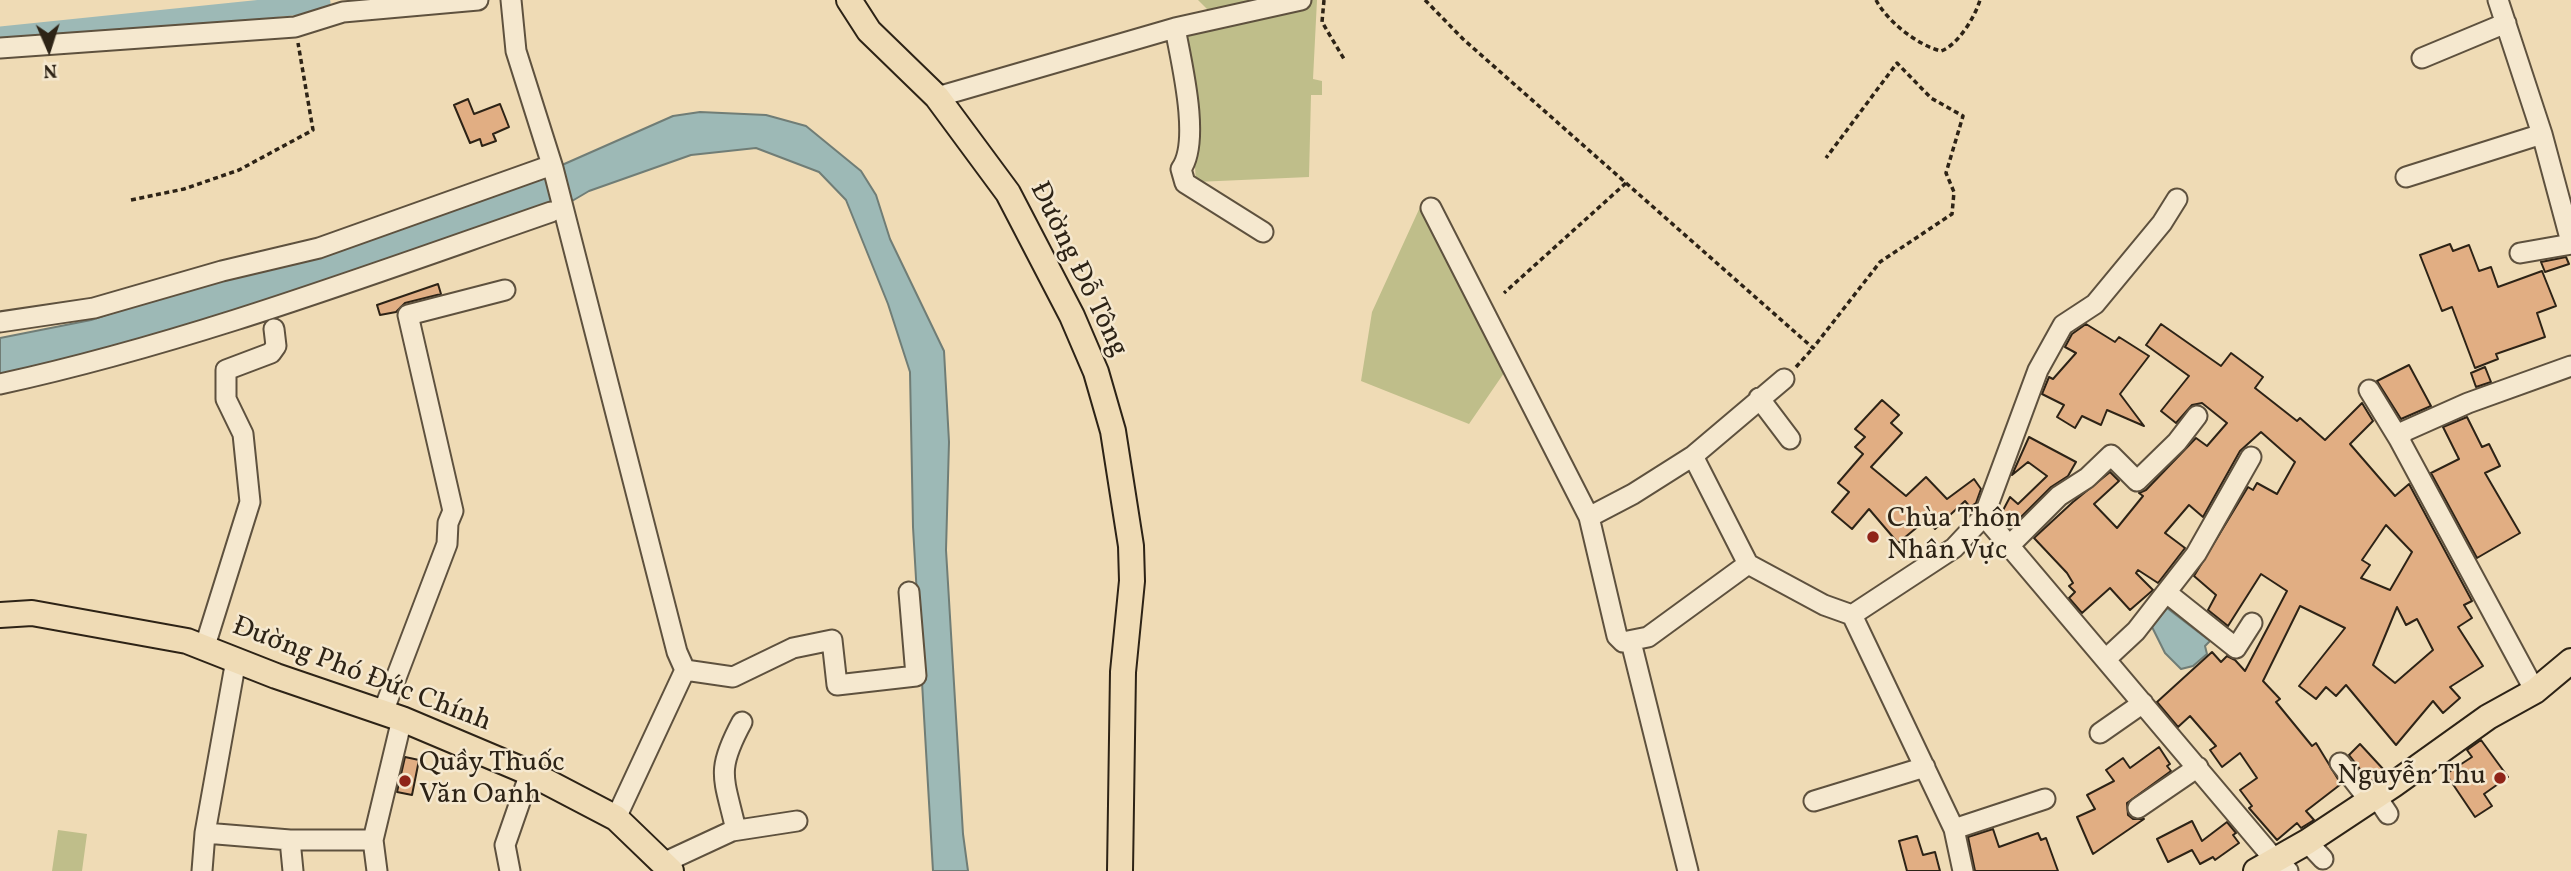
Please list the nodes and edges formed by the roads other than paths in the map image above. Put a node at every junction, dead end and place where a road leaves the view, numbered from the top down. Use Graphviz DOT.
graph roads {
  1 [pos="478,0"];
  2 [pos="511,0"];
  3 [pos="849,0"];
  4 [pos="1301,0"];
  5 [pos="2498,0"];
  6 [pos="342,6"];
  7 [pos="2506,23"];
  8 [pos="1175,28"];
  9 [pos="0,48"];
  10 [pos="2422,58"];
  11 [pos="937,97"];
  12 [pos="2542,134"];
  13 [pos="553,166"];
  14 [pos="2406,177"];
  15 [pos="2176,200"];
  16 [pos="556,208"];
  17 [pos="1431,208"];
  18 [pos="1263,232"];
  19 [pos="2571,243"];
  20 [pos="2520,253"];
  21 [pos="505,289"];
  22 [pos="0,321"];
  23 [pos="274,329"];
  24 [pos="2571,366"];
  25 [pos="1784,379"];
  26 [pos="0,384"];
  27 [pos="2369,390"];
  28 [pos="1759,398"];
  29 [pos="2197,416"];
  30 [pos="1790,439"];
  31 [pos="2399,439"];
  32 [pos="1693,456"];
  33 [pos="2251,457"];
  34 [pos="1984,516"];
  35 [pos="1589,517"];
  36 [pos="2008,547"];
  37 [pos="1748,564"];
  38 [pos="909,592"];
  39 [pos="2167,593"];
  40 [pos="0,615"];
  41 [pos="1852,615"];
  42 [pos="2252,623"];
  43 [pos="1631,642"];
  44 [pos="204,649"];
  45 [pos="2107,658"];
  46 [pos="236,660"];
  47 [pos="2571,661"];
  48 [pos="685,670"];
  49 [pos="2535,691"];
  50 [pos="2143,703"];
  51 [pos="392,715"];
  52 [pos="738,729"];
  53 [pos="2100,733"];
  54 [pos="2340,763"];
  55 [pos="1925,767"];
  56 [pos="2198,767"];
  57 [pos="530,773"];
  58 [pos="2045,799"];
  59 [pos="1814,801"];
  60 [pos="2378,804"];
  61 [pos="2138,808"];
  62 [pos="616,818"];
  63 [pos="797,821"];
  64 [pos="1954,829"];
  65 [pos="736,830"];
  66 [pos="205,833"];
  67 [pos="290,839"];
  68 [pos="373,840"];
  69 [pos="667,867"];
  70 [pos="2273,867"];
  71 [pos="202,871"];
  72 [pos="292,871"];
  73 [pos="377,871"];
  74 [pos="510,871"];
  75 [pos="1120,871"];
  76 [pos="1688,871"];
  77 [pos="1963,871"];
  1 -- 6 [label="street"];
  2 -- 13 [label="street"];
  3 -- 11 [label="main road, Đường Đỗ Tông"];
  4 -- 8 [label="street"];
  5 -- 7 [label="street"];
  6 -- 9 [label="street"];
  7 -- 10 [label="street"];
  7 -- 12 [label="street"];
  8 -- 11 [label="street"];
  8 -- 18 [label="street"];
  11 -- 75 [label="main road, Đường Đỗ Tông"];
  12 -- 14 [label="street"];
  12 -- 19 [label="street"];
  13 -- 16 [label="street"];
  13 -- 22 [label="street"];
  15 -- 34 [label="street"];
  16 -- 26 [label="street"];
  16 -- 48 [label="street"];
  17 -- 35 [label="street"];
  19 -- 20 [label="street"];
  21 -- 51 [label="street"];
  23 -- 44 [label="street"];
  24 -- 31 [label="street"];
  25 -- 28 [label="street"];
  27 -- 31 [label="street"];
  28 -- 30 [label="street"];
  28 -- 32 [label="street"];
  29 -- 36 [label="street"];
  31 -- 49 [label="street"];
  32 -- 35 [label="street"];
  32 -- 37 [label="street"];
  33 -- 39 [label="street"];
  34 -- 36 [label="street"];
  34 -- 41 [label="street"];
  35 -- 43 [label="street"];
  36 -- 45 [label="street"];
  37 -- 41 [label="street"];
  37 -- 43 [label="street"];
  38 -- 48 [label="street"];
  39 -- 42 [label="street"];
  39 -- 45 [label="street"];
  40 -- 44 [label="main road, Đường Phó Đức Chính"];
  41 -- 55 [label="street"];
  43 -- 76 [label="street"];
  44 -- 46 [label="main road, Đường Phó Đức Chính"];
  45 -- 50 [label="street"];
  46 -- 51 [label="main road, Đường Phó Đức Chính"];
  46 -- 66 [label="street"];
  47 -- 49 [label="main road"];
  48 -- 62 [label="street"];
  49 -- 60 [label="main road"];
  50 -- 53 [label="street"];
  50 -- 56 [label="street"];
  51 -- 57 [label="main road, Đường Phó Đức Chính"];
  51 -- 68 [label="street"];
  52 -- 65 [label="street"];
  54 -- 60 [label="street"];
  55 -- 59 [label="street"];
  55 -- 64 [label="street"];
  56 -- 61 [label="street"];
  56 -- 70 [label="street"];
  57 -- 62 [label="main road, Đường Phó Đức Chính"];
  57 -- 74 [label="street"];
  58 -- 64 [label="street"];
  60 -- 70 [label="main road"];
  62 -- 69 [label="main road, Đường Phó Đức Chính"];
  63 -- 65 [label="street"];
  64 -- 77 [label="street"];
  65 -- 69 [label="street"];
  66 -- 67 [label="street"];
  66 -- 71 [label="street"];
  67 -- 68 [label="street"];
  67 -- 72 [label="street"];
  68 -- 73 [label="street"];
}
